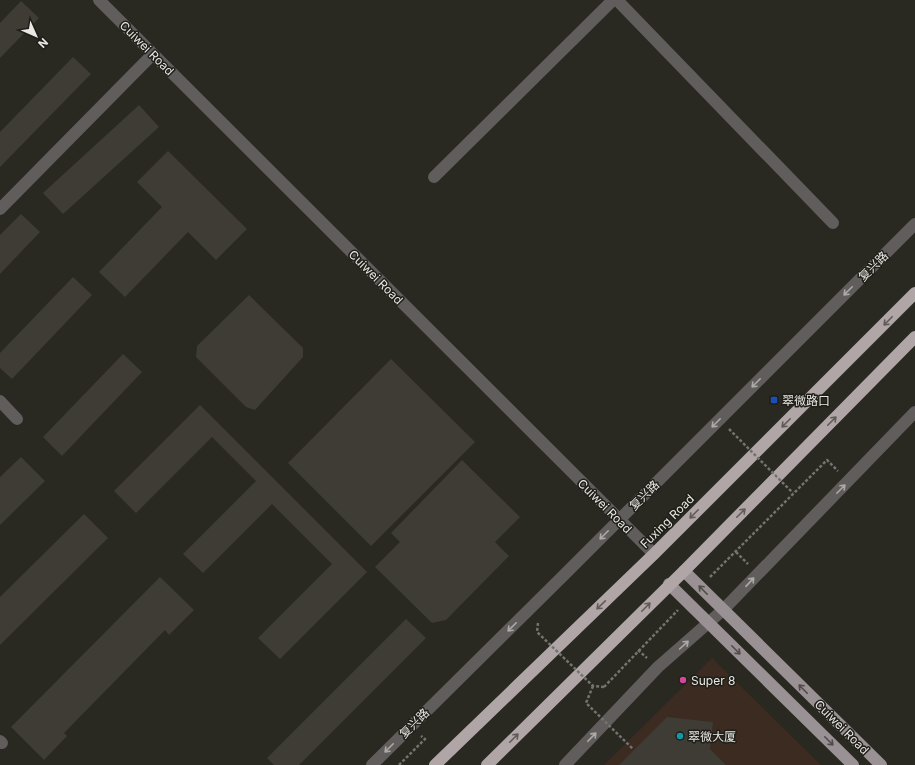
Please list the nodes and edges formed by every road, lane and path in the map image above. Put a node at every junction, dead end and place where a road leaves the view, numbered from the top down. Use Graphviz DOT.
graph roads {
  1 [pos="99,0"];
  2 [pos="612,0"];
  3 [pos="617,0"];
  4 [pos="152,54"];
  5 [pos="434,177"];
  6 [pos="0,209"];
  7 [pos="833,223"];
  8 [pos="915,224"];
  9 [pos="915,293"];
  10 [pos="915,337"];
  11 [pos="0,401"];
  12 [pos="915,412"];
  13 [pos="17,419"];
  14 [pos="729,429"];
  15 [pos="827,460"];
  16 [pos="793,493"];
  17 [pos="619,520"];
  18 [pos="736,552"];
  19 [pos="654,554"];
  20 [pos="684,571"];
  21 [pos="757,574"];
  22 [pos="669,584"];
  23 [pos="700,587"];
  24 [pos="687,601"];
  25 [pos="723,610"];
  26 [pos="538,623"];
  27 [pos="708,623"];
  28 [pos="593,686"];
  29 [pos="425,740"];
  30 [pos="633,749"];
  31 [pos="372,765"];
  32 [pos="399,765"];
  33 [pos="435,765"];
  34 [pos="487,765"];
  35 [pos="565,765"];
  36 [pos="853,765"];
  37 [pos="881,765"];
  1 -- 4 [label="street, Cuiwei Road"];
  2 -- 5 [label="street"];
  3 -- 7 [label="street"];
  4 -- 6 [label="street"];
  4 -- 17 [label="street, Cuiwei Road"];
  8 -- 17 [label="street, 复兴路, one-way"];
  9 -- 19 [label="highway, Fuxing Road, one-way"];
  20 -- 10 [label="highway, one-way"];
  11 -- 13 [label="street"];
  21 -- 12 [label="street, one-way"];
  14 -- 16 [label="path, bridge"];
  15 -- 16 [label="path"];
  16 -- 18 [label="path"];
  17 -- 19 [label="street, Cuiwei Road"];
  17 -- 31 [label="street, 复兴路, one-way"];
  18 -- 21 [label="path"];
  18 -- 23 [label="path"];
  19 -- 33 [label="highway, Fuxing Road, one-way"];
  20 -- 22 [label="highway"];
  20 -- 23 [label="main road, Cuiwei Road"];
  25 -- 21 [label="street, one-way"];
  22 -- 24 [label="main road, Cuiwei Road"];
  34 -- 22 [label="highway, one-way"];
  25 -- 23 [label="main road, Cuiwei Road, one-way"];
  24 -- 27 [label="main road, Cuiwei Road"];
  24 -- 28 [label="path, bridge"];
  25 -- 27 [label="street"];
  37 -- 25 [label="main road, Cuiwei Road, one-way"];
  26 -- 28 [label="path, bridge"];
  35 -- 27 [label="street, one-way"];
  27 -- 36 [label="main road, Cuiwei Road, one-way"];
  28 -- 30 [label="path, bridge"];
  29 -- 32 [label="path"];
}
